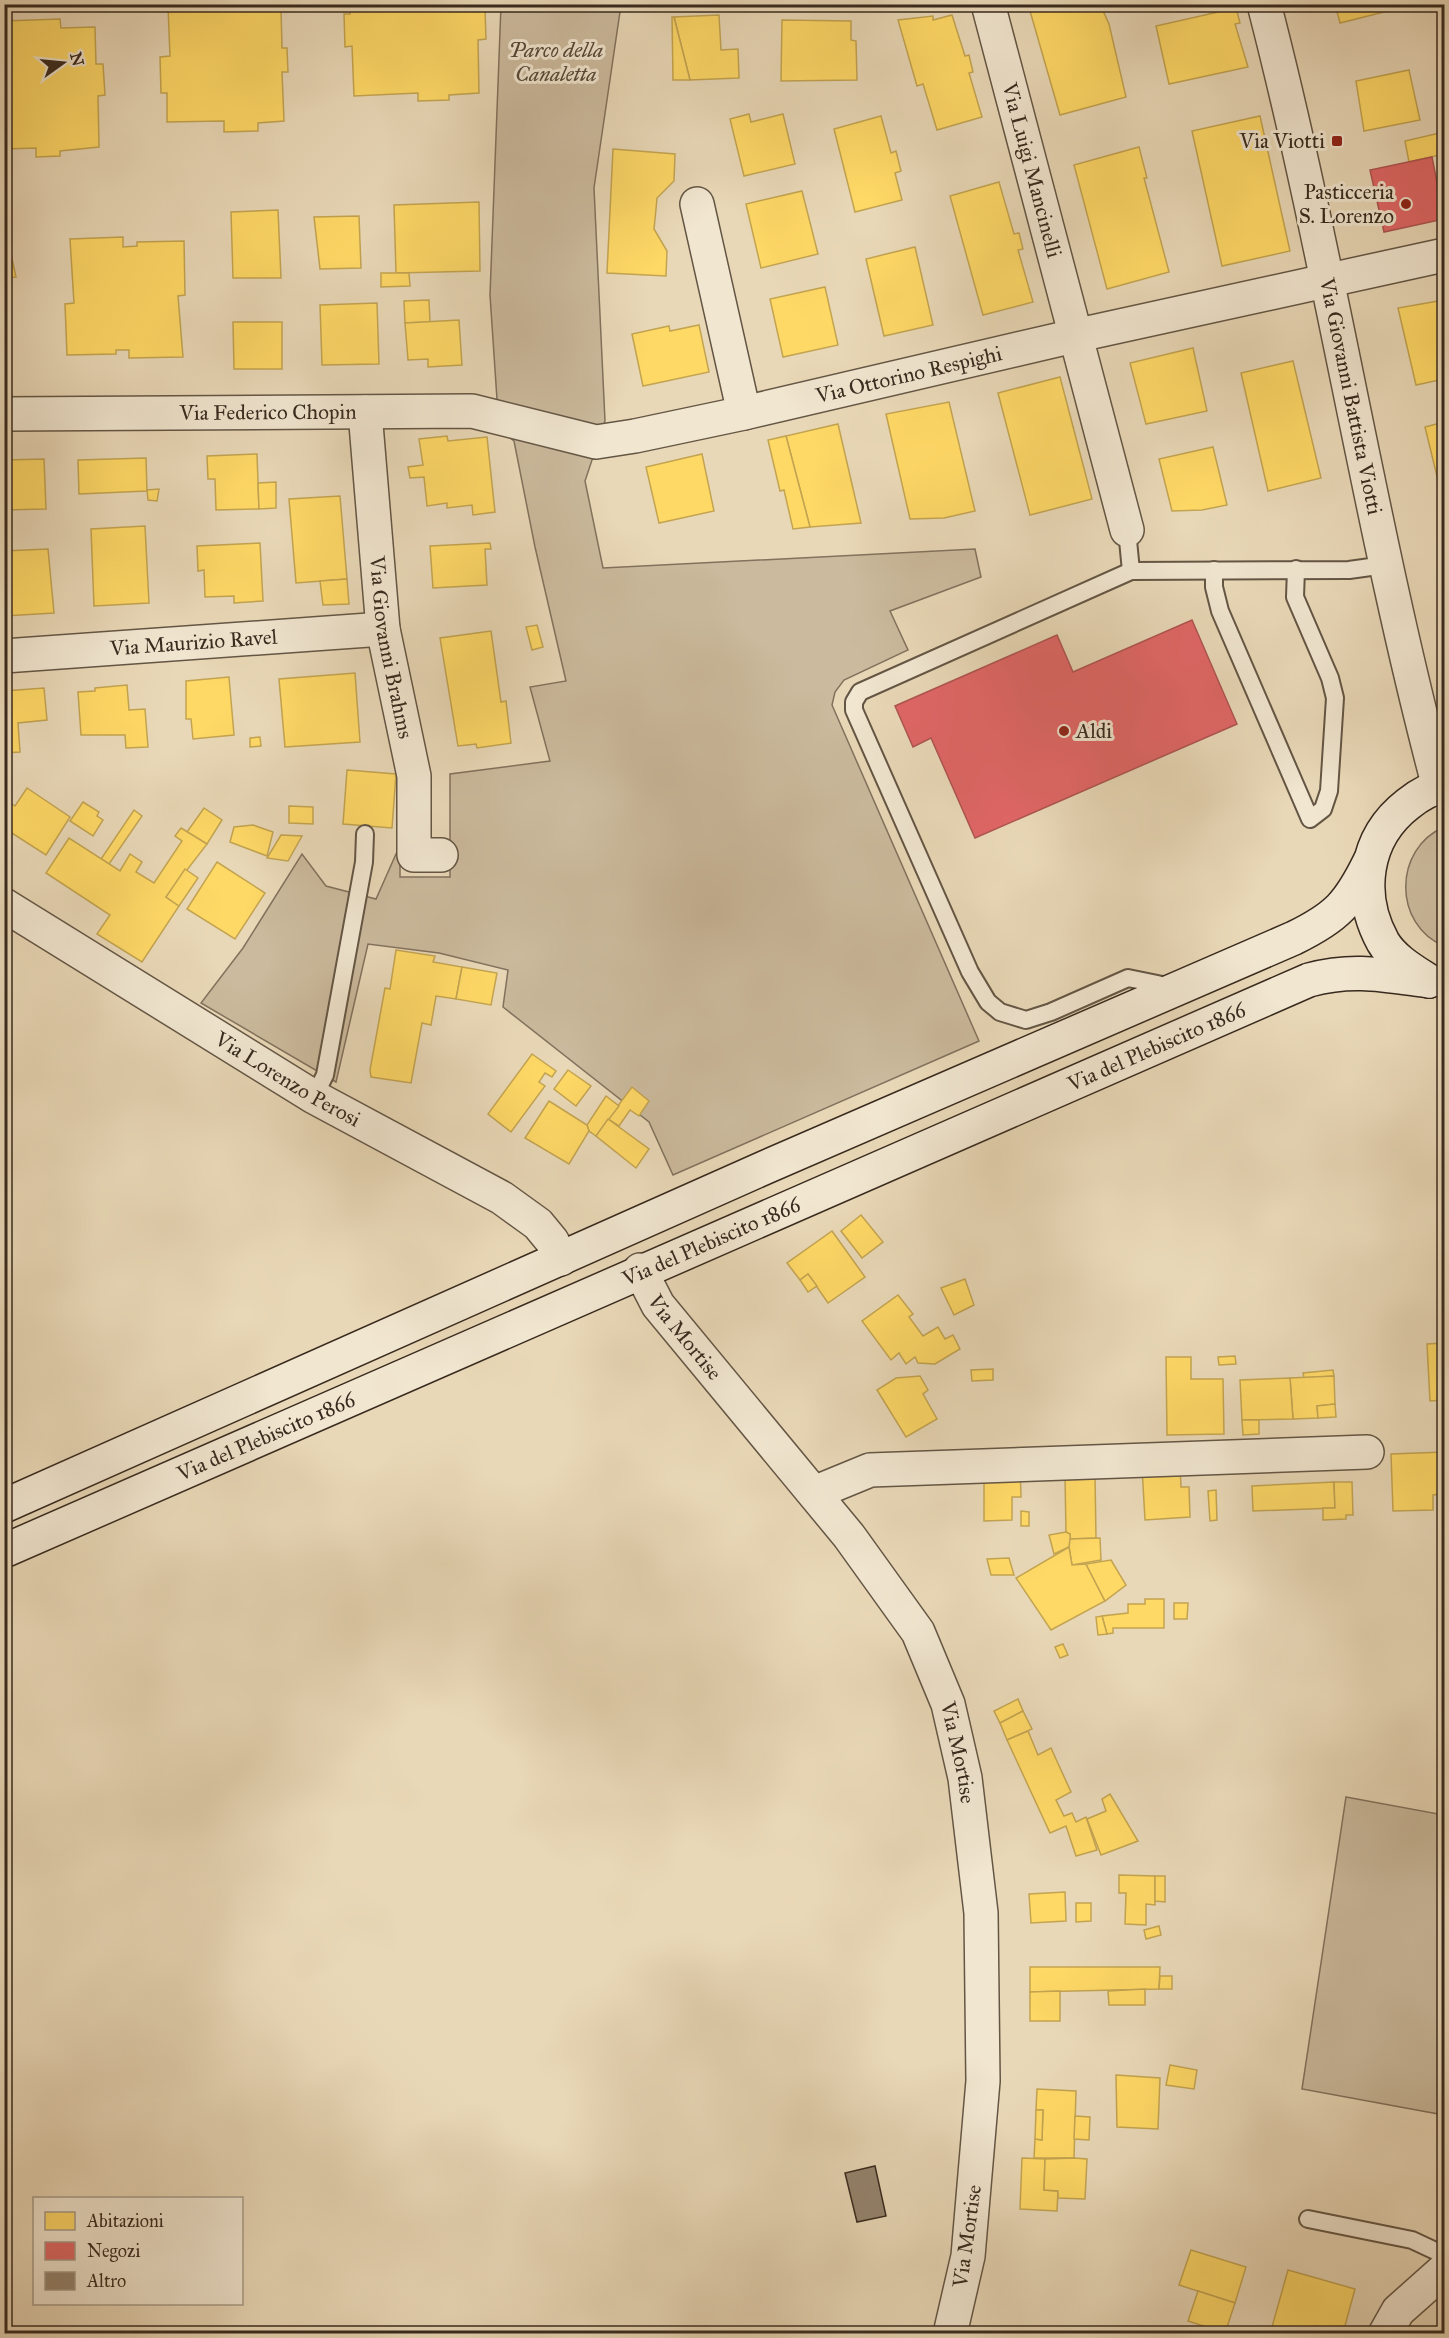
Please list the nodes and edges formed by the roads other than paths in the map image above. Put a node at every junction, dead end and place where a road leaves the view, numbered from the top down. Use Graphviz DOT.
graph roads {
  1 [pos="988,4"];
  2 [pos="1264,4"];
  3 [pos="697,204"];
  4 [pos="1444,255"];
  5 [pos="1326,281"];
  6 [pos="1074,336"];
  7 [pos="365,412"];
  8 [pos="744,413"];
  9 [pos="4,414"];
  10 [pos="530,425"];
  11 [pos="1127,530"];
  12 [pos="1385,565"];
  13 [pos="1296,569"];
  14 [pos="1131,570"];
  15 [pos="1214,570"];
  16 [pos="383,629"];
  17 [pos="4,656"];
  18 [pos="1442,786"];
  19 [pos="365,834"];
  20 [pos="441,855"];
  21 [pos="1370,861"];
  22 [pos="4,904"];
  23 [pos="1440,985"];
  24 [pos="1176,988"];
  25 [pos="314,1097"];
  26 [pos="561,1259"];
  27 [pos="640,1270"];
  28 [pos="1367,1452"];
  29 [pos="814,1493"];
  30 [pos="14,1500"];
  31 [pos="4,1551"];
  32 [pos="1308,2220"];
  33 [pos="1444,2255"];
  34 [pos="1444,2270"];
  35 [pos="956,2321"];
  36 [pos="1384,2334"];
  1 -- 6 [label="street, Via Luigi Mancinelli"];
  2 -- 5 [label="street, Via Giovanni Battista Viotti"];
  3 -- 8 [label="street"];
  4 -- 5 [label="street, Via Ottorino Respighi"];
  5 -- 6 [label="street, Via Ottorino Respighi"];
  5 -- 12 [label="street, Via Giovanni Battista Viotti"];
  6 -- 8 [label="street, Via Ottorino Respighi"];
  6 -- 11 [label="street"];
  7 -- 9 [label="street, Via Federico Chopin"];
  7 -- 10 [label="street, Via Federico Chopin"];
  7 -- 16 [label="street, Via Giovanni Brahms"];
  8 -- 10 [label="street, Via Ottorino Respighi"];
  11 -- 14 [label="lane"];
  12 -- 13 [label="lane"];
  12 -- 18 [label="street, Via Giovanni Battista Viotti"];
  13 -- 15 [label="lane"];
  13 -- 15 [label="lane"];
  14 -- 15 [label="lane"];
  14 -- 24 [label="lane"];
  16 -- 17 [label="street, Via Maurizio Ravel"];
  16 -- 20 [label="street, Via Giovanni Brahms"];
  18 -- 21 [label="street"];
  19 -- 25 [label="lane"];
  21 -- 23 [label="street"];
  21 -- 24 [label="street, Via del Plebiscito 1866"];
  22 -- 25 [label="street, Via Lorenzo Perosi"];
  23 -- 27 [label="street, Via del Plebiscito 1866"];
  24 -- 26 [label="street, Via del Plebiscito 1866"];
  25 -- 26 [label="street, Via Lorenzo Perosi"];
  26 -- 30 [label="street, Via del Plebiscito 1866"];
  27 -- 29 [label="street, Via Mortise"];
  27 -- 31 [label="street, Via del Plebiscito 1866"];
  28 -- 29 [label="street"];
  29 -- 35 [label="street, Via Mortise"];
  32 -- 33 [label="lane"];
  34 -- 36 [label="street"];
}
